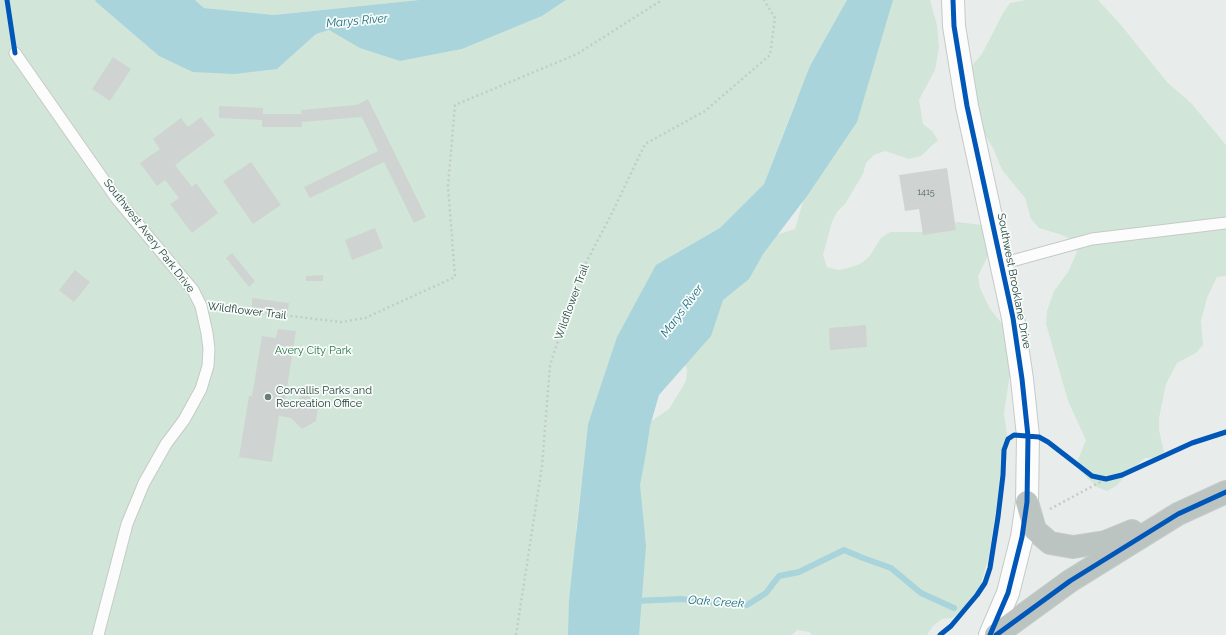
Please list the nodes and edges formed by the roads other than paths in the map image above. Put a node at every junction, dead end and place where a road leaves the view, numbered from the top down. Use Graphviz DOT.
graph roads {
  1 [pos="953,0"];
  2 [pos="15,53"];
  3 [pos="1226,223"];
  4 [pos="1001,264"];
  5 [pos="1226,492"];
  6 [pos="1027,502"];
  7 [pos="1178,514"];
  8 [pos="98,635"];
  9 [pos="990,635"];
  10 [pos="996,635"];
  1 -- 4 [label="street, Southwest Brooklane Drive"];
  2 -- 8 [label="lane, Southwest Avery Park Drive"];
  3 -- 4 [label="lane"];
  4 -- 6 [label="street, Southwest Brooklane Drive"];
  5 -- 7 [label="highway"];
  6 -- 7 [label="highway"];
  6 -- 9 [label="street, Southwest Brooklane Drive"];
  7 -- 10 [label="highway"];
}
